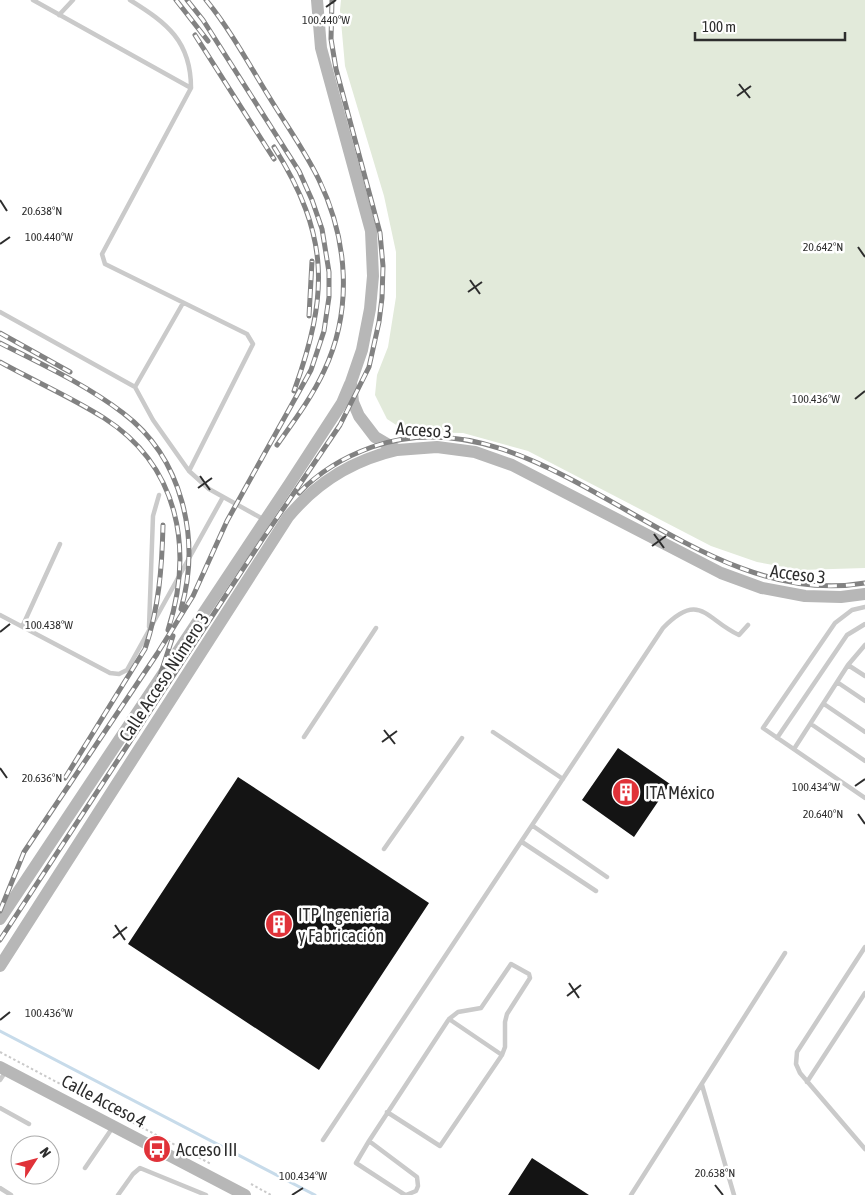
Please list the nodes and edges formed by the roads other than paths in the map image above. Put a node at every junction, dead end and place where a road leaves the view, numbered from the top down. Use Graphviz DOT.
graph roads {
  1 [pos="33,0"];
  2 [pos="74,0"];
  3 [pos="130,0"];
  4 [pos="317,0"];
  5 [pos="58,14"];
  6 [pos="191,88"];
  7 [pos="183,303"];
  8 [pos="0,312"];
  9 [pos="352,382"];
  10 [pos="135,387"];
  11 [pos="397,450"];
  12 [pos="189,471"];
  13 [pos="159,495"];
  14 [pos="223,497"];
  15 [pos="265,520"];
  16 [pos="60,544"];
  17 [pos="865,594"];
  18 [pos="865,607"];
  19 [pos="0,615"];
  20 [pos="865,624"];
  21 [pos="23,625"];
  22 [pos="748,625"];
  23 [pos="376,628"];
  24 [pos="149,629"];
  25 [pos="865,645"];
  26 [pos="848,665"];
  27 [pos="865,676"];
  28 [pos="837,682"];
  29 [pos="865,701"];
  30 [pos="824,704"];
  31 [pos="811,724"];
  32 [pos="493,732"];
  33 [pos="865,732"];
  34 [pos="304,737"];
  35 [pos="462,738"];
  36 [pos="777,738"];
  37 [pos="794,749"];
  38 [pos="865,761"];
  39 [pos="563,779"];
  40 [pos="865,798"];
  41 [pos="533,826"];
  42 [pos="522,842"];
  43 [pos="384,849"];
  44 [pos="607,878"];
  45 [pos="596,891"];
  46 [pos="0,919"];
  47 [pos="865,947"];
  48 [pos="785,953"];
  49 [pos="0,966"];
  50 [pos="865,993"];
  51 [pos="449,1019"];
  52 [pos="502,1055"];
  53 [pos="2,1073"];
  54 [pos="808,1082"];
  55 [pos="702,1085"];
  56 [pos="0,1108"];
  57 [pos="387,1112"];
  58 [pos="29,1124"];
  59 [pos="113,1126"];
  60 [pos="324,1140"];
  61 [pos="370,1141"];
  62 [pos="865,1149"];
  63 [pos="85,1168"];
  64 [pos="0,1188"];
  65 [pos="394,1193"];
  66 [pos="11,1195"];
  67 [pos="118,1195"];
  68 [pos="206,1195"];
  69 [pos="246,1195"];
  70 [pos="405,1195"];
  71 [pos="631,1195"];
  72 [pos="734,1195"];
  1 -- 5 [label="lane"];
  2 -- 5 [label="lane"];
  3 -- 6 [label="lane"];
  4 -- 9 [label="street, Acceso 3"];
  5 -- 6 [label="lane"];
  6 -- 7 [label="lane"];
  7 -- 10 [label="lane"];
  7 -- 12 [label="lane"];
  8 -- 10 [label="lane"];
  9 -- 11 [label="street, Acceso 3"];
  9 -- 15 [label="street, Calle Acceso Número 3"];
  10 -- 12 [label="lane"];
  11 -- 17 [label="street, Acceso 3"];
  11 -- 49 [label="street, Calle Acceso Número 3"];
  12 -- 14 [label="lane"];
  13 -- 24 [label="lane"];
  14 -- 15 [label="lane"];
  14 -- 24 [label="lane"];
  15 -- 46 [label="street, Calle Acceso Número 3"];
  16 -- 21 [label="lane"];
  18 -- 36 [label="lane"];
  19 -- 21 [label="lane"];
  20 -- 36 [label="lane"];
  21 -- 24 [label="lane"];
  22 -- 39 [label="lane"];
  23 -- 34 [label="lane"];
  25 -- 26 [label="lane"];
  26 -- 27 [label="lane"];
  26 -- 28 [label="lane"];
  28 -- 29 [label="lane"];
  28 -- 30 [label="lane"];
  30 -- 31 [label="lane"];
  30 -- 33 [label="lane"];
  31 -- 37 [label="lane"];
  31 -- 38 [label="lane"];
  32 -- 39 [label="lane"];
  35 -- 43 [label="lane"];
  36 -- 37 [label="lane"];
  37 -- 40 [label="lane"];
  39 -- 41 [label="lane"];
  41 -- 42 [label="lane"];
  41 -- 44 [label="lane"];
  42 -- 45 [label="lane"];
  42 -- 60 [label="lane"];
  47 -- 54 [label="lane"];
  48 -- 55 [label="lane"];
  50 -- 54 [label="lane"];
  51 -- 52 [label="lane"];
  51 -- 52 [label="lane"];
  51 -- 57 [label="lane"];
  52 -- 57 [label="lane"];
  53 -- 59 [label="street, Calle Acceso 4"];
  54 -- 62 [label="lane"];
  55 -- 71 [label="lane"];
  55 -- 72 [label="lane"];
  56 -- 58 [label="lane"];
  57 -- 61 [label="lane"];
  59 -- 63 [label="lane"];
  59 -- 69 [label="street, Calle Acceso 4"];
  61 -- 65 [label="lane"];
  61 -- 70 [label="lane"];
  64 -- 66 [label="lane"];
  65 -- 70 [label="lane"];
  67 -- 68 [label="lane"];
}
